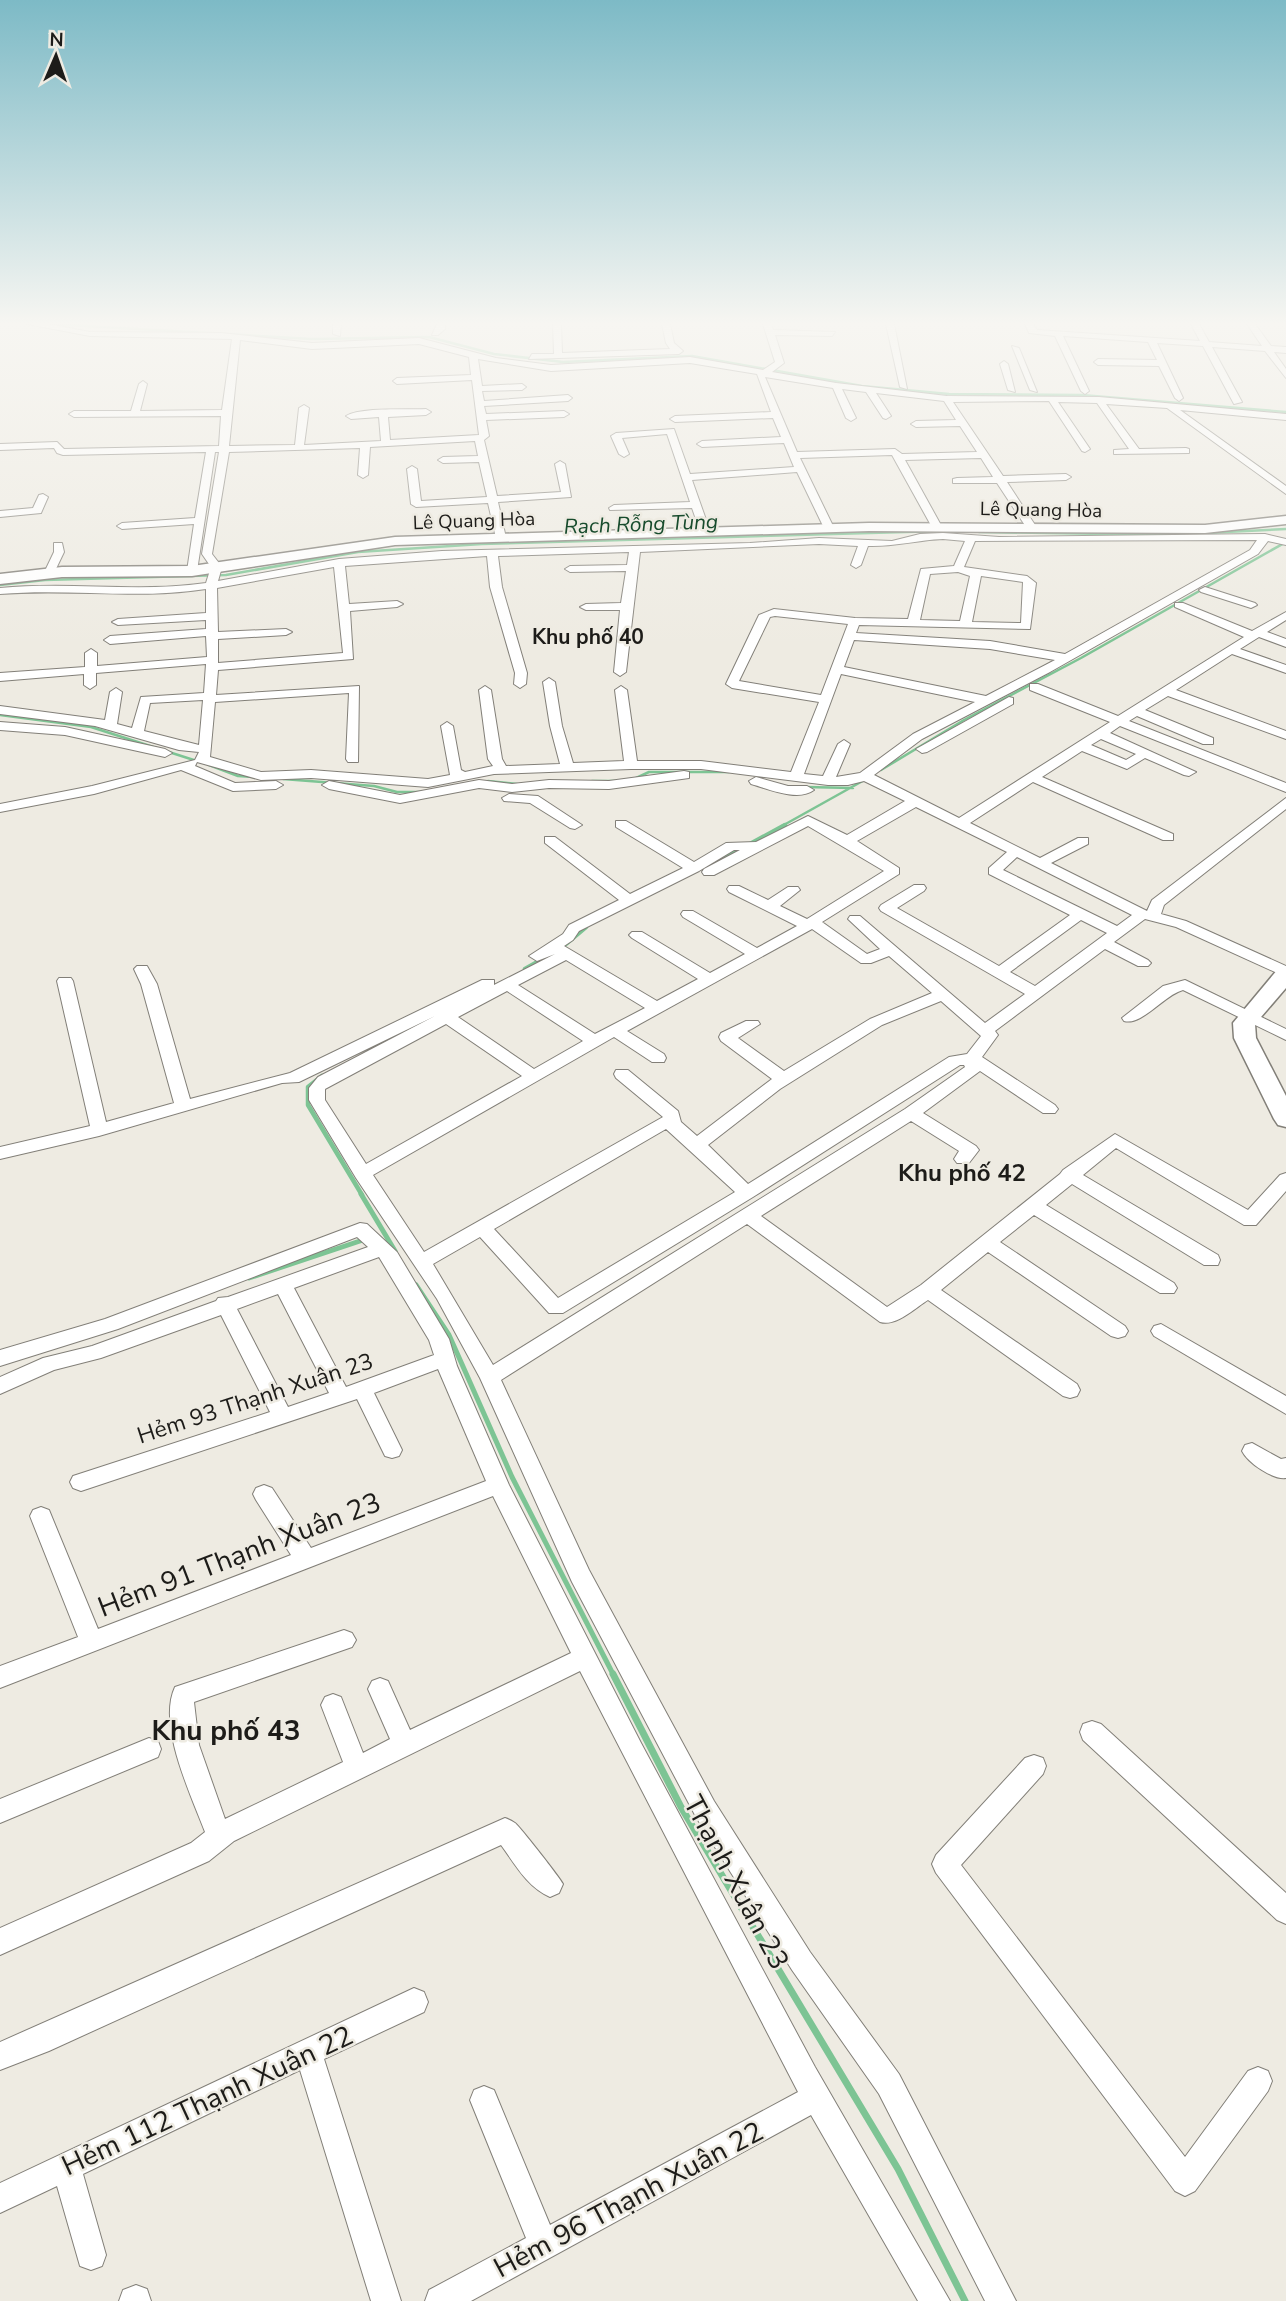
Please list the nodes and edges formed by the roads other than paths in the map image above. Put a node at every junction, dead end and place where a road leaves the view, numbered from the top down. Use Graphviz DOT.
graph roads {
  1 [pos="226,431"];
  2 [pos="301,431"];
  3 [pos="385,431"];
  4 [pos="483,431"];
  5 [pos="667,431"];
  6 [pos="671,431"];
  7 [pos="782,431"];
  8 [pos="967,431"];
  9 [pos="1073,431"];
  10 [pos="1121,431"];
  11 [pos="1212,431"];
  12 [pos="481,438"];
  13 [pos="407,442"];
  14 [pos="386,443"];
  15 [pos="365,444"];
  16 [pos="702,444"];
  17 [pos="955,445"];
  18 [pos="976,445"];
  19 [pos="0,447"];
  20 [pos="299,448"];
  21 [pos="790,448"];
  22 [pos="1085,449"];
  23 [pos="211,450"];
  24 [pos="225,450"];
  25 [pos="748,451"];
  26 [pos="1186,451"];
  27 [pos="1117,452"];
  28 [pos="1136,452"];
  29 [pos="624,454"];
  30 [pos="983,455"];
  31 [pos="899,457"];
  32 [pos="483,459"];
  33 [pos="443,460"];
  34 [pos="560,464"];
  35 [pos="800,469"];
  36 [pos="363,475"];
  37 [pos="688,477"];
  38 [pos="1066,477"];
  39 [pos="999,479"];
  40 [pos="957,481"];
  41 [pos="1286,491"];
  42 [pos="43,497"];
  43 [pos="491,499"];
  44 [pos="697,505"];
  45 [pos="614,508"];
  46 [pos="0,514"];
  47 [pos="1286,520"];
  48 [pos="200,521"];
  49 [pos="122,526"];
  50 [pos="937,527"];
  51 [pos="1032,527"];
  52 [pos="705,531"];
  53 [pos="820,534"];
  54 [pos="1265,537"];
  55 [pos="501,538"];
  56 [pos="971,538"];
  57 [pos="864,543"];
  58 [pos="1286,543"];
  59 [pos="58,545"];
  60 [pos="635,548"];
  61 [pos="492,553"];
  62 [pos="339,562"];
  63 [pos="856,565"];
  64 [pos="632,568"];
  65 [pos="570,569"];
  66 [pos="958,569"];
  67 [pos="192,571"];
  68 [pos="973,572"];
  69 [pos="48,573"];
  70 [pos="213,575"];
  71 [pos="0,579"];
  72 [pos="1205,590"];
  73 [pos="0,591"];
  74 [pos="397,604"];
  75 [pos="1180,605"];
  76 [pos="626,606"];
  77 [pos="1251,606"];
  78 [pos="586,607"];
  79 [pos="343,608"];
  80 [pos="212,615"];
  81 [pos="1286,615"];
  82 [pos="855,621"];
  83 [pos="118,622"];
  84 [pos="913,624"];
  85 [pos="965,626"];
  86 [pos="286,632"];
  87 [pos="212,634"];
  88 [pos="1256,634"];
  89 [pos="849,636"];
  90 [pos="110,640"];
  91 [pos="1286,643"];
  92 [pos="1231,650"];
  93 [pos="92,653"];
  94 [pos="1066,657"];
  95 [pos="212,663"];
  96 [pos="90,669"];
  97 [pos="837,669"];
  98 [pos="1286,669"];
  99 [pos="620,672"];
  100 [pos="0,677"];
  101 [pos="549,682"];
  102 [pos="520,684"];
  103 [pos="90,685"];
  104 [pos="1034,687"];
  105 [pos="485,690"];
  106 [pos="621,690"];
  107 [pos="1167,691"];
  108 [pos="116,692"];
  109 [pos="209,698"];
  110 [pos="826,698"];
  111 [pos="994,701"];
  112 [pos="0,710"];
  113 [pos="1136,711"];
  114 [pos="1118,722"];
  115 [pos="0,726"];
  116 [pos="110,726"];
  117 [pos="447,726"];
  118 [pos="137,732"];
  119 [pos="1101,734"];
  120 [pos="1286,735"];
  121 [pos="1208,741"];
  122 [pos="844,744"];
  123 [pos="1081,746"];
  124 [pos="922,749"];
  125 [pos="1139,757"];
  126 [pos="353,759"];
  127 [pos="194,760"];
  128 [pos="631,765"];
  129 [pos="568,768"];
  130 [pos="1189,772"];
  131 [pos="465,777"];
  132 [pos="504,777"];
  133 [pos="796,778"];
  134 [pos="869,778"];
  135 [pos="1034,778"];
  136 [pos="828,781"];
  137 [pos="1286,789"];
  138 [pos="807,790"];
  139 [pos="916,801"];
  140 [pos="1286,802"];
  141 [pos="0,808"];
  142 [pos="960,823"];
  143 [pos="621,824"];
  144 [pos="575,825"];
  145 [pos="1168,837"];
  146 [pos="550,840"];
  147 [pos="847,841"];
  148 [pos="1083,841"];
  149 [pos="1016,851"];
  150 [pos="1041,863"];
  151 [pos="701,870"];
  152 [pos="919,888"];
  153 [pos="734,889"];
  154 [pos="793,890"];
  155 [pos="630,901"];
  156 [pos="768,907"];
  157 [pos="688,914"];
  158 [pos="1080,914"];
  159 [pos="1147,915"];
  160 [pos="855,919"];
  161 [pos="810,923"];
  162 [pos="637,934"];
  163 [pos="1116,945"];
  164 [pos="559,950"];
  165 [pos="890,950"];
  166 [pos="756,954"];
  167 [pos="1143,963"];
  168 [pos="142,969"];
  169 [pos="999,973"];
  170 [pos="1286,973"];
  171 [pos="710,980"];
  172 [pos="65,981"];
  173 [pos="509,986"];
  174 [pos="1035,993"];
  175 [pos="944,994"];
  176 [pos="658,1009"];
  177 [pos="441,1013"];
  178 [pos="1249,1017"];
  179 [pos="1130,1018"];
  180 [pos="752,1024"];
  181 [pos="986,1030"];
  182 [pos="616,1031"];
  183 [pos="1286,1035"];
  184 [pos="595,1041"];
  185 [pos="658,1058"];
  186 [pos="972,1058"];
  187 [pos="622,1074"];
  188 [pos="535,1077"];
  189 [pos="784,1079"];
  190 [pos="184,1107"];
  191 [pos="1049,1110"];
  192 [pos="911,1113"];
  193 [pos="1286,1119"];
  194 [pos="672,1124"];
  195 [pos="99,1130"];
  196 [pos="697,1145"];
  197 [pos="0,1153"];
  198 [pos="963,1159"];
  199 [pos="362,1174"];
  200 [pos="1069,1174"];
  201 [pos="1286,1179"];
  202 [pos="747,1193"];
  203 [pos="1035,1207"];
  204 [pos="749,1216"];
  205 [pos="483,1228"];
  206 [pos="986,1242"];
  207 [pos="379,1250"];
  208 [pos="1210,1260"];
  209 [pos="421,1262"];
  210 [pos="282,1283"];
  211 [pos="1167,1288"];
  212 [pos="928,1290"];
  213 [pos="225,1303"];
  214 [pos="1118,1331"];
  215 [pos="1161,1331"];
  216 [pos="0,1358"];
  217 [pos="445,1359"];
  218 [pos="490,1377"];
  219 [pos="0,1386"];
  220 [pos="362,1389"];
  221 [pos="1070,1390"];
  222 [pos="341,1397"];
  223 [pos="1286,1406"];
  224 [pos="283,1417"];
  225 [pos="392,1450"];
  226 [pos="1252,1451"];
  227 [pos="1286,1466"];
  228 [pos="81,1482"];
  229 [pos="498,1485"];
  230 [pos="264,1494"];
  231 [pos="41,1516"];
  232 [pos="306,1559"];
  233 [pos="344,1640"];
  234 [pos="92,1643"];
  235 [pos="585,1657"];
  236 [pos="0,1677"];
  237 [pos="380,1689"];
  238 [pos="333,1705"];
  239 [pos="1093,1732"];
  240 [pos="405,1745"];
  241 [pos="149,1749"];
  242 [pos="1034,1766"];
  243 [pos="357,1768"];
  244 [pos="0,1811"];
  245 [pos="219,1837"];
  246 [pos="550,1884"];
  247 [pos="1286,1911"];
  248 [pos="0,1942"];
  249 [pos="414,2002"];
  250 [pos="308,2051"];
  251 [pos="0,2056"];
  252 [pos="1258,2081"];
  253 [pos="817,2097"];
  254 [pos="484,2100"];
  255 [pos="66,2167"];
  256 [pos="0,2199"];
  257 [pos="544,2246"];
  258 [pos="91,2255"];
  259 [pos="928,2299"];
  260 [pos="386,2301"];
  261 [pos="440,2301"];
  262 [pos="1001,2301"];
  1 -- 24 [label="street"];
  2 -- 20 [label="street"];
  3 -- 14 [label="street"];
  4 -- 12 [label="street"];
  5 -- 29 [label="street"];
  6 -- 37 [label="street"];
  7 -- 21 [label="street"];
  8 -- 18 [label="street"];
  9 -- 22 [label="street"];
  10 -- 28 [label="street"];
  11 -- 41 [label="street"];
  12 -- 13 [label="street"];
  12 -- 32 [label="street"];
  13 -- 14 [label="street"];
  13 -- 43 [label="street"];
  14 -- 15 [label="street"];
  15 -- 20 [label="street"];
  15 -- 36 [label="street"];
  16 -- 21 [label="street"];
  17 -- 18 [label="street"];
  18 -- 30 [label="street"];
  19 -- 23 [label="street"];
  20 -- 24 [label="street"];
  21 -- 25 [label="street"];
  21 -- 31 [label="street"];
  21 -- 35 [label="street"];
  23 -- 24 [label="street"];
  23 -- 48 [label="street"];
  24 -- 70 [label="street"];
  26 -- 28 [label="street"];
  27 -- 28 [label="street"];
  30 -- 31 [label="street"];
  30 -- 39 [label="street"];
  31 -- 50 [label="street"];
  32 -- 33 [label="street"];
  32 -- 43 [label="street"];
  34 -- 43 [label="street"];
  35 -- 37 [label="street"];
  35 -- 53 [label="street"];
  37 -- 44 [label="street"];
  38 -- 39 [label="street"];
  39 -- 40 [label="street"];
  39 -- 51 [label="street"];
  42 -- 46 [label="street"];
  43 -- 55 [label="street"];
  44 -- 45 [label="street"];
  44 -- 52 [label="street"];
  47 -- 51 [label="street, Lê Quang Hòa"];
  48 -- 49 [label="street"];
  48 -- 67 [label="street"];
  50 -- 51 [label="street, Lê Quang Hòa"];
  50 -- 53 [label="street, Lê Quang Hòa"];
  52 -- 53 [label="street, Lê Quang Hòa"];
  52 -- 55 [label="street, Lê Quang Hòa"];
  53 -- 57 [label="street"];
  53 -- 60 [label="street"];
  54 -- 56 [label="street"];
  54 -- 58 [label="street"];
  54 -- 94 [label="street"];
  55 -- 70 [label="street, Lê Quang Hòa"];
  56 -- 57 [label="street"];
  56 -- 66 [label="street"];
  57 -- 63 [label="street"];
  58 -- 72 [label="street"];
  59 -- 69 [label="street"];
  60 -- 61 [label="street"];
  60 -- 64 [label="street"];
  61 -- 62 [label="street"];
  61 -- 102 [label="street"];
  62 -- 70 [label="street"];
  62 -- 79 [label="street"];
  64 -- 65 [label="street"];
  64 -- 76 [label="street"];
  66 -- 68 [label="street"];
  66 -- 84 [label="street"];
  67 -- 69 [label="street, Lê Quang Hòa"];
  67 -- 70 [label="street, Lê Quang Hòa"];
  68 -- 85 [label="street"];
  68 -- 85 [label="street"];
  69 -- 71 [label="street, Lê Quang Hòa"];
  70 -- 73 [label="street"];
  70 -- 80 [label="street"];
  72 -- 75 [label="street"];
  72 -- 77 [label="street"];
  74 -- 79 [label="street"];
  75 -- 88 [label="street"];
  75 -- 104 [label="street"];
  76 -- 78 [label="street"];
  76 -- 99 [label="street"];
  79 -- 95 [label="street"];
  80 -- 83 [label="street"];
  80 -- 87 [label="street"];
  81 -- 88 [label="street"];
  82 -- 84 [label="street"];
  82 -- 89 [label="street"];
  82 -- 110 [label="street"];
  84 -- 85 [label="street"];
  86 -- 87 [label="street"];
  87 -- 90 [label="street"];
  87 -- 95 [label="street"];
  88 -- 91 [label="street"];
  88 -- 92 [label="street"];
  89 -- 94 [label="street"];
  89 -- 97 [label="street"];
  92 -- 98 [label="street"];
  92 -- 107 [label="street"];
  93 -- 96 [label="street"];
  94 -- 111 [label="street"];
  95 -- 96 [label="street"];
  95 -- 109 [label="street"];
  96 -- 100 [label="street"];
  96 -- 103 [label="street"];
  97 -- 110 [label="street"];
  97 -- 111 [label="street"];
  101 -- 129 [label="street"];
  104 -- 111 [label="street"];
  104 -- 114 [label="street"];
  105 -- 132 [label="street"];
  106 -- 128 [label="street"];
  107 -- 113 [label="street"];
  107 -- 120 [label="street"];
  108 -- 116 [label="street"];
  109 -- 118 [label="street"];
  109 -- 126 [label="street"];
  109 -- 127 [label="street"];
  110 -- 133 [label="street"];
  111 -- 124 [label="street"];
  111 -- 134 [label="street"];
  112 -- 116 [label="street"];
  113 -- 114 [label="street"];
  113 -- 121 [label="street"];
  114 -- 119 [label="street"];
  114 -- 137 [label="street"];
  115 -- 127 [label="street"];
  116 -- 118 [label="street"];
  117 -- 131 [label="street"];
  118 -- 127 [label="street"];
  119 -- 123 [label="street"];
  119 -- 130 [label="street"];
  122 -- 136 [label="street"];
  123 -- 125 [label="street"];
  123 -- 135 [label="street"];
  127 -- 131 [label="street"];
  127 -- 132 [label="street"];
  127 -- 141 [label="street"];
  128 -- 129 [label="street"];
  128 -- 133 [label="street"];
  129 -- 132 [label="street"];
  131 -- 132 [label="street"];
  132 -- 138 [label="street"];
  132 -- 144 [label="street"];
  133 -- 136 [label="street"];
  134 -- 136 [label="street"];
  134 -- 139 [label="street"];
  135 -- 142 [label="street"];
  135 -- 145 [label="street"];
  139 -- 142 [label="street"];
  139 -- 147 [label="street"];
  140 -- 159 [label="street"];
  142 -- 149 [label="street"];
  143 -- 151 [label="street"];
  146 -- 155 [label="street"];
  147 -- 151 [label="street"];
  147 -- 161 [label="street"];
  148 -- 150 [label="street"];
  149 -- 150 [label="street"];
  149 -- 158 [label="street"];
  150 -- 159 [label="street"];
  151 -- 155 [label="street"];
  152 -- 169 [label="street"];
  153 -- 156 [label="street"];
  154 -- 156 [label="street"];
  155 -- 164 [label="street"];
  156 -- 161 [label="street"];
  157 -- 166 [label="street"];
  158 -- 163 [label="street"];
  158 -- 169 [label="street"];
  159 -- 163 [label="street"];
  159 -- 170 [label="street"];
  160 -- 165 [label="street"];
  161 -- 165 [label="street"];
  161 -- 166 [label="street"];
  162 -- 171 [label="street"];
  163 -- 167 [label="street"];
  163 -- 174 [label="street"];
  164 -- 173 [label="street"];
  164 -- 176 [label="street"];
  164 -- 177 [label="street"];
  165 -- 175 [label="street"];
  166 -- 171 [label="street"];
  168 -- 190 [label="street"];
  169 -- 174 [label="street"];
  170 -- 178 [label="street"];
  171 -- 176 [label="street"];
  172 -- 195 [label="street"];
  173 -- 177 [label="street"];
  173 -- 184 [label="street"];
  174 -- 181 [label="street"];
  175 -- 181 [label="street"];
  175 -- 189 [label="street"];
  176 -- 182 [label="street"];
  177 -- 188 [label="street"];
  177 -- 190 [label="street"];
  177 -- 199 [label="street"];
  178 -- 179 [label="street"];
  178 -- 183 [label="street"];
  178 -- 193 [label="street"];
  180 -- 189 [label="street"];
  181 -- 186 [label="street"];
  182 -- 184 [label="street"];
  182 -- 185 [label="street"];
  184 -- 188 [label="street"];
  186 -- 191 [label="street"];
  186 -- 192 [label="street"];
  186 -- 202 [label="street"];
  187 -- 194 [label="street"];
  188 -- 199 [label="street"];
  189 -- 196 [label="street"];
  190 -- 195 [label="street"];
  192 -- 198 [label="street"];
  192 -- 204 [label="street"];
  194 -- 196 [label="street"];
  194 -- 205 [label="street"];
  195 -- 197 [label="street"];
  196 -- 202 [label="street"];
  199 -- 209 [label="street"];
  200 -- 201 [label="street"];
  200 -- 203 [label="street"];
  200 -- 208 [label="street"];
  202 -- 205 [label="street"];
  203 -- 206 [label="street"];
  203 -- 211 [label="street"];
  204 -- 212 [label="street"];
  204 -- 218 [label="street"];
  205 -- 209 [label="street"];
  206 -- 212 [label="street"];
  206 -- 214 [label="street"];
  207 -- 210 [label="street"];
  207 -- 216 [label="street, Thạnh Xuân 23"];
  207 -- 217 [label="street, Thạnh Xuân 23"];
  209 -- 218 [label="street"];
  210 -- 213 [label="street"];
  210 -- 222 [label="street"];
  212 -- 221 [label="street"];
  213 -- 219 [label="street"];
  213 -- 224 [label="street"];
  215 -- 223 [label="street"];
  217 -- 220 [label="street, Hẻm 93 Thạnh Xuân 23"];
  217 -- 229 [label="street, Thạnh Xuân 23"];
  218 -- 262 [label="street"];
  220 -- 222 [label="street, Hẻm 93 Thạnh Xuân 23"];
  220 -- 225 [label="street"];
  222 -- 224 [label="street, Hẻm 93 Thạnh Xuân 23"];
  224 -- 228 [label="street, Hẻm 93 Thạnh Xuân 23"];
  226 -- 227 [label="street"];
  229 -- 232 [label="street, Hẻm 91 Thạnh Xuân 23"];
  229 -- 235 [label="street, Thạnh Xuân 23"];
  230 -- 232 [label="street"];
  231 -- 234 [label="street"];
  232 -- 234 [label="street, Hẻm 91 Thạnh Xuân 23"];
  233 -- 245 [label="street"];
  234 -- 236 [label="street, Hẻm 91 Thạnh Xuân 23"];
  235 -- 240 [label="street"];
  235 -- 253 [label="street, Thạnh Xuân 23"];
  237 -- 240 [label="street"];
  238 -- 243 [label="street"];
  239 -- 247 [label="street"];
  240 -- 243 [label="street"];
  241 -- 244 [label="street"];
  242 -- 252 [label="street"];
  243 -- 245 [label="street"];
  245 -- 248 [label="street"];
  246 -- 251 [label="street"];
  249 -- 250 [label="street, Hẻm 112 Thạnh Xuân 22"];
  250 -- 255 [label="street, Hẻm 112 Thạnh Xuân 22"];
  250 -- 260 [label="street"];
  253 -- 257 [label="street, Hẻm 96 Thạnh Xuân 22"];
  253 -- 259 [label="street, Thạnh Xuân 23"];
  254 -- 257 [label="street"];
  255 -- 256 [label="street, Hẻm 112 Thạnh Xuân 22"];
  255 -- 258 [label="street"];
  257 -- 261 [label="street, Hẻm 96 Thạnh Xuân 22"];
}
